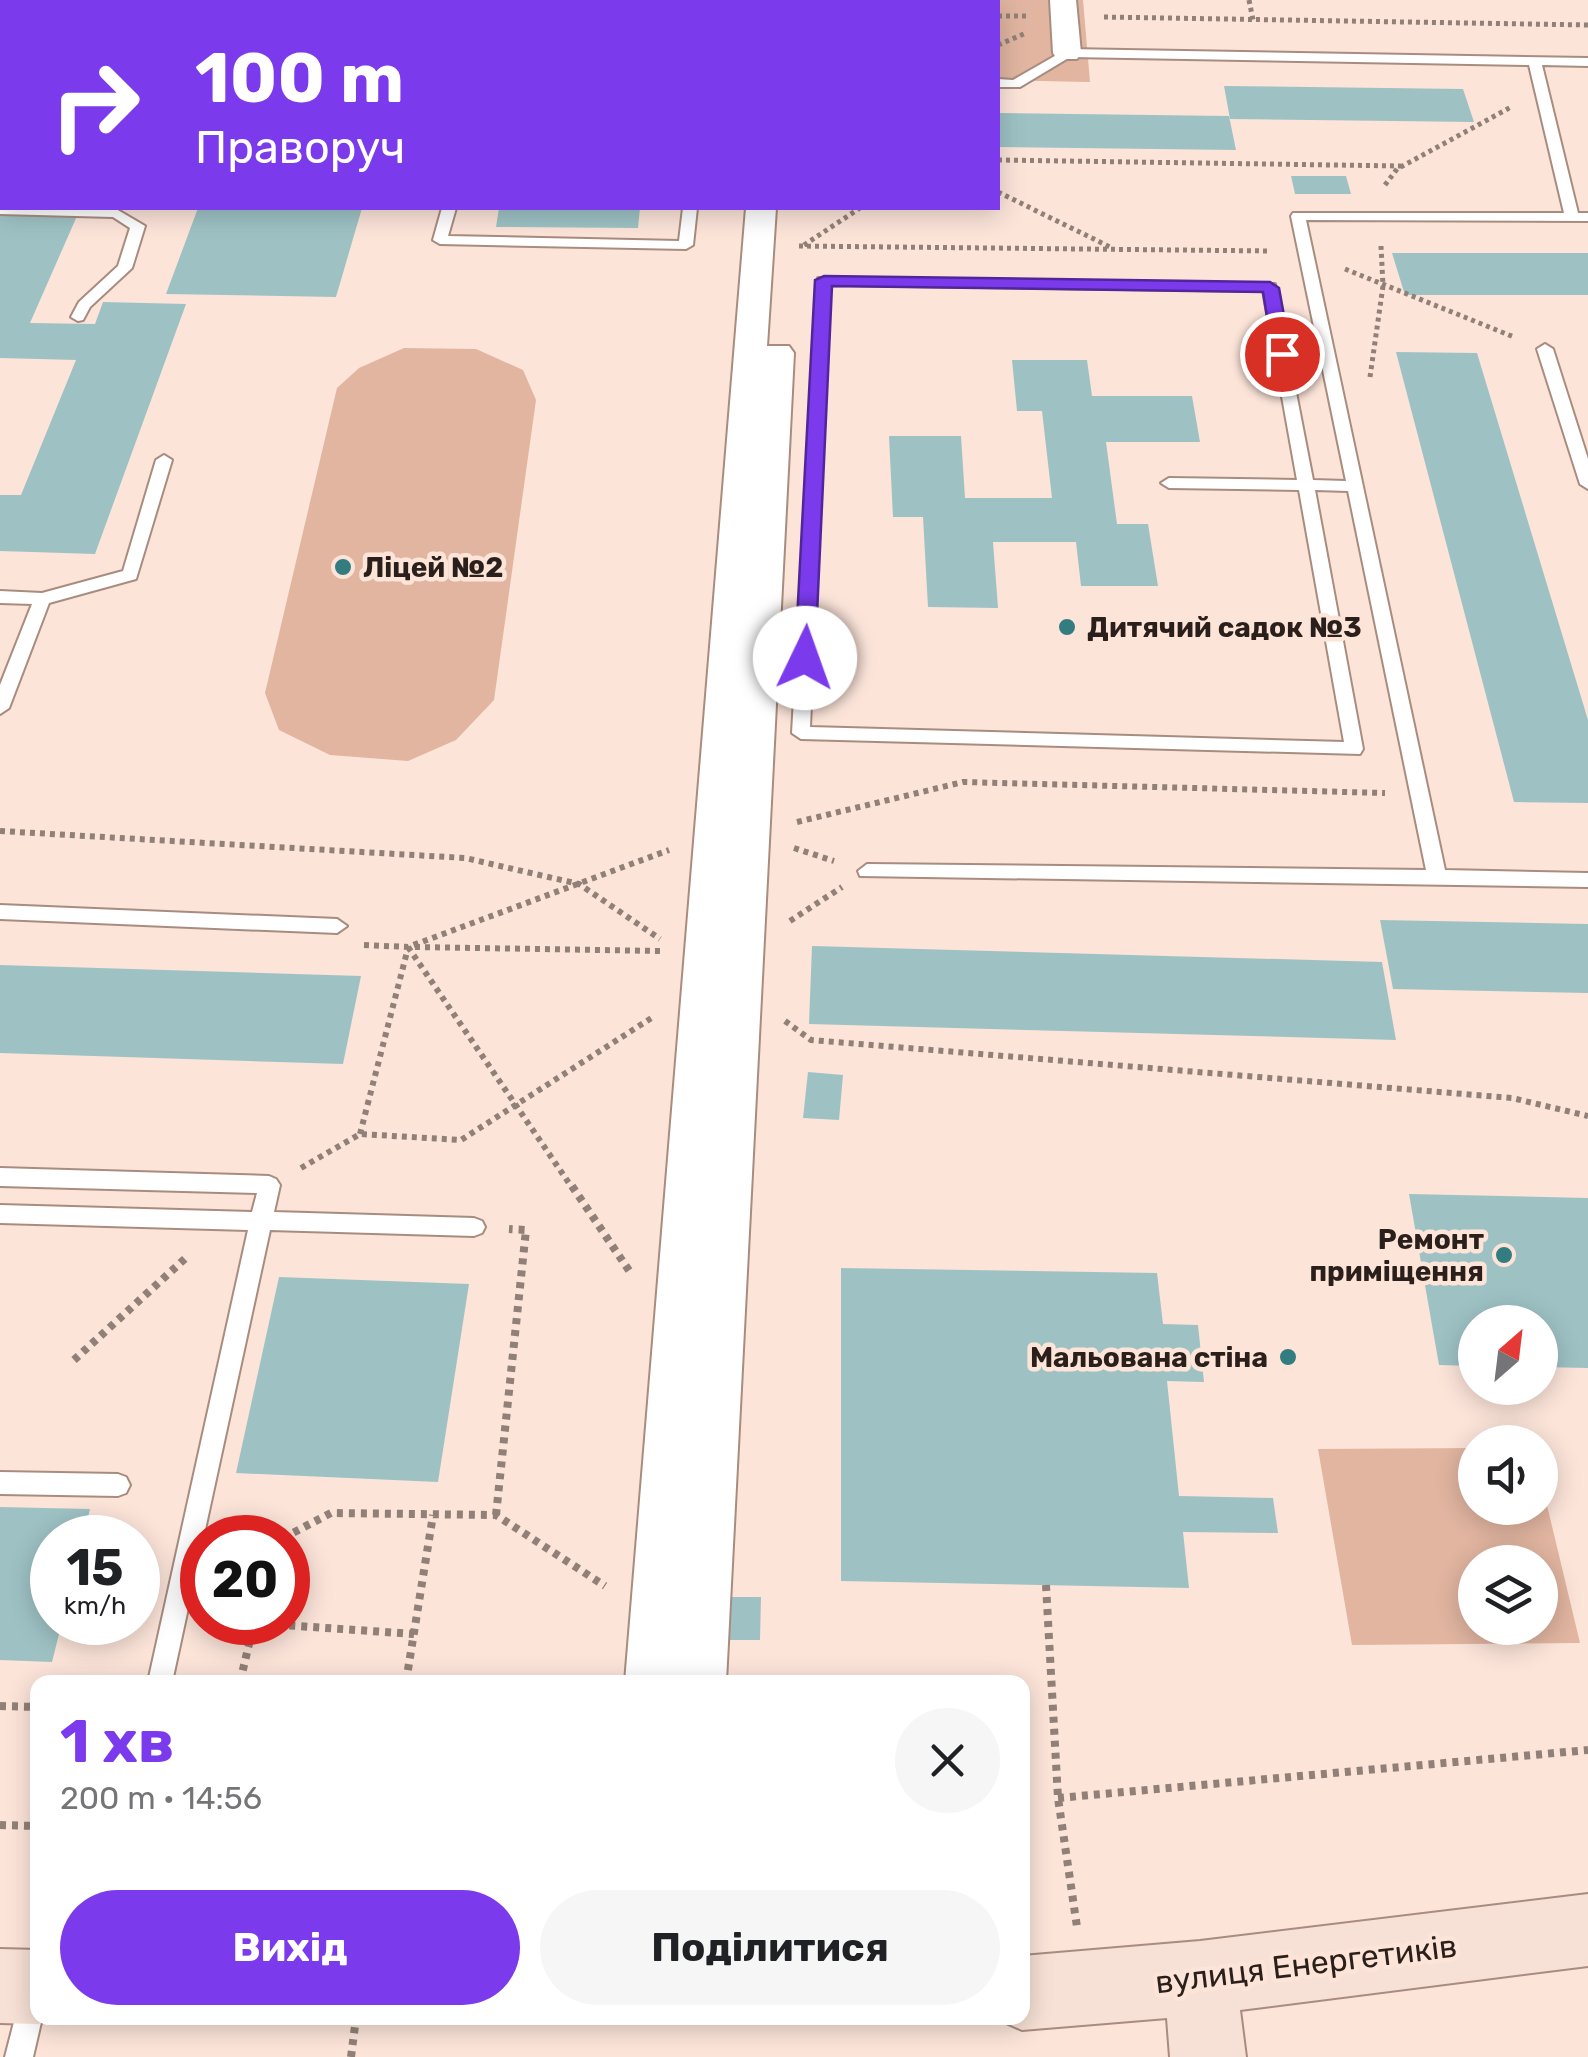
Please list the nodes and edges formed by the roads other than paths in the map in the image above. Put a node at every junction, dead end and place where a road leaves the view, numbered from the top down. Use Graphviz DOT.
graph roads {
  1 [pos="1063,8"];
  2 [pos="1067,53"];
  3 [pos="1535,62"];
  4 [pos="1588,62"];
  5 [pos="1000,84"];
  6 [pos="0,210"];
  7 [pos="448,210"];
  8 [pos="690,210"];
  9 [pos="761,210"];
  10 [pos="789,210"];
  11 [pos="1580,218"];
  12 [pos="78,317"];
  13 [pos="1545,349"];
  14 [pos="164,460"];
  15 [pos="1169,483"];
  16 [pos="1588,484"];
  17 [pos="1305,486"];
  18 [pos="1354,486"];
  19 [pos="0,597"];
  20 [pos="42,598"];
  21 [pos="0,708"];
  22 [pos="732,834"];
  23 [pos="867,871"];
  24 [pos="1436,877"];
  25 [pos="1588,880"];
  26 [pos="0,912"];
  27 [pos="337,926"];
  28 [pos="728,975"];
  29 [pos="0,1178"];
  30 [pos="0,1214"];
  31 [pos="261,1222"];
  32 [pos="474,1227"];
  33 [pos="0,1483"];
  34 [pos="118,1485"];
  35 [pos="162,1675"];
  36 [pos="650,1675"];
  37 [pos="700,1675"];
  38 [pos="1588,1930"];
  39 [pos="1200,1978"];
  40 [pos="24,1987"];
  41 [pos="1054,1990"];
  42 [pos="19,2057"];
  43 [pos="1208,2057"];
  1 -- 2 [label="street"];
  2 -- 3 [label="lane"];
  2 -- 5 [label="lane"];
  3 -- 4 [label="lane"];
  3 -- 11 [label="lane"];
  6 -- 12 [label="lane"];
  7 -- 8 [label="lane"];
  9 -- 22 [label="street"];
  10 -- 22 [label="street"];
  11 -- 18 [label="lane"];
  13 -- 16 [label="lane"];
  14 -- 20 [label="lane"];
  15 -- 17 [label="lane"];
  17 -- 17 [label="lane"];
  17 -- 18 [label="lane"];
  18 -- 24 [label="lane"];
  19 -- 20 [label="lane"];
  20 -- 21 [label="lane"];
  22 -- 28 [label="street"];
  23 -- 24 [label="lane"];
  24 -- 25 [label="lane"];
  26 -- 27 [label="lane"];
  28 -- 36 [label="street"];
  28 -- 37 [label="street"];
  29 -- 31 [label="lane"];
  30 -- 31 [label="lane"];
  31 -- 32 [label="lane"];
  31 -- 35 [label="lane"];
  33 -- 34 [label="lane"];
  38 -- 39 [label="street, вулиця Енергетиків"];
  39 -- 41 [label="street, вулиця Енергетиків"];
  39 -- 43 [label="street"];
  40 -- 42 [label="lane"];
}
